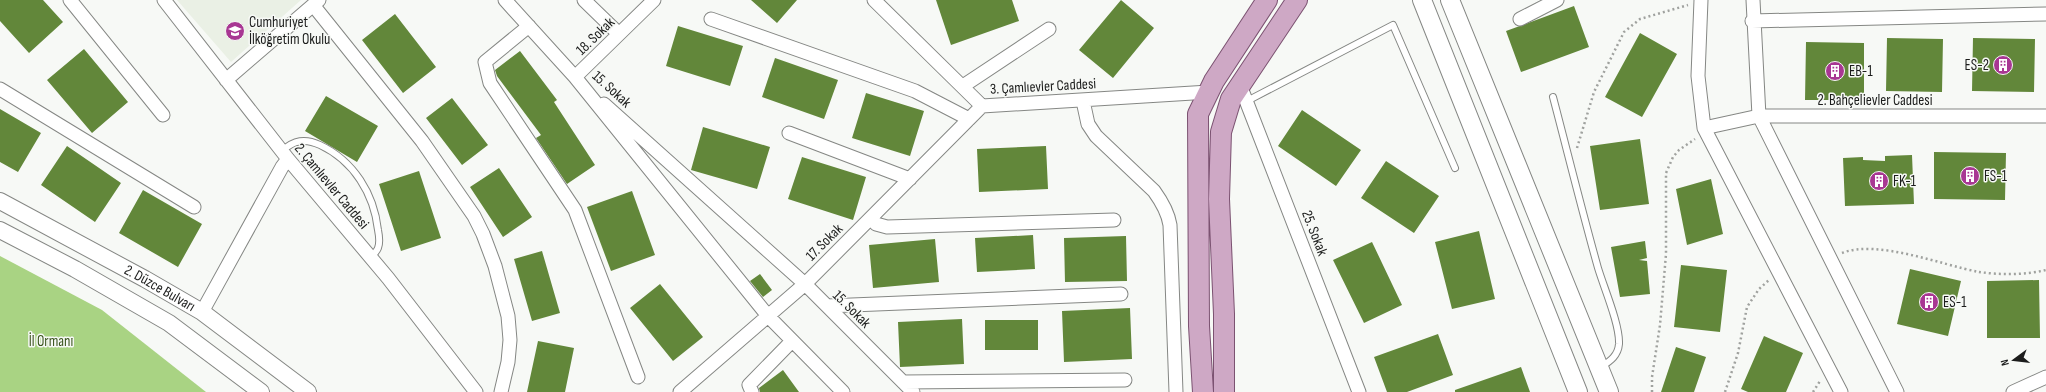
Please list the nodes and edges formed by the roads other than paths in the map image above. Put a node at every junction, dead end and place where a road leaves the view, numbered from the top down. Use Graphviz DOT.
graph roads {
  1 [pos="70,0"];
  2 [pos="164,0"];
  3 [pos="505,0"];
  4 [pos="584,0"];
  5 [pos="654,0"];
  6 [pos="874,0"];
  7 [pos="1267,0"];
  8 [pos="1297,0"];
  9 [pos="1422,0"];
  10 [pos="1450,0"];
  11 [pos="1556,0"];
  12 [pos="1753,0"];
  13 [pos="1701,1"];
  14 [pos="316,3"];
  15 [pos="2046,14"];
  16 [pos="711,19"];
  17 [pos="1520,19"];
  18 [pos="1752,21"];
  19 [pos="529,26"];
  20 [pos="1049,29"];
  21 [pos="619,34"];
  22 [pos="575,77"];
  23 [pos="226,80"];
  24 [pos="963,86"];
  25 [pos="0,89"];
  26 [pos="1208,92"];
  27 [pos="1243,93"];
  28 [pos="1553,97"];
  29 [pos="1083,101"];
  30 [pos="982,106"];
  31 [pos="163,115"];
  32 [pos="1759,116"];
  33 [pos="2046,116"];
  34 [pos="969,119"];
  35 [pos="1706,130"];
  36 [pos="789,133"];
  37 [pos="285,155"];
  38 [pos="1455,168"];
  39 [pos="910,179"];
  40 [pos="0,201"];
  41 [pos="194,207"];
  42 [pos="870,218"];
  43 [pos="1114,220"];
  44 [pos="0,230"];
  45 [pos="371,258"];
  46 [pos="805,284"];
  47 [pos="1121,294"];
  48 [pos="827,306"];
  49 [pos="202,312"];
  50 [pos="768,316"];
  51 [pos="792,341"];
  52 [pos="1600,368"];
  53 [pos="638,377"];
  54 [pos="2046,377"];
  55 [pos="1125,380"];
  56 [pos="903,382"];
  57 [pos="260,392"];
  58 [pos="308,392"];
  59 [pos="476,392"];
  60 [pos="501,392"];
  61 [pos="680,392"];
  62 [pos="752,392"];
  63 [pos="843,392"];
  64 [pos="912,392"];
  65 [pos="1176,392"];
  66 [pos="1204,392"];
  67 [pos="1224,392"];
  68 [pos="1359,392"];
  69 [pos="1578,392"];
  70 [pos="1609,392"];
  71 [pos="1841,392"];
  72 [pos="1897,392"];
  73 [pos="2013,392"];
  1 -- 31 [label="street"];
  2 -- 23 [label="street, 2. Çamlıevler Caddesi"];
  3 -- 19 [label="street"];
  4 -- 21 [label="street"];
  5 -- 21 [label="street, 18. Sokak"];
  6 -- 24 [label="street, 3. Çamlıevler Caddesi"];
  7 -- 26 [label="main road"];
  8 -- 27 [label="main road"];
  9 -- 69 [label="main road"];
  10 -- 52 [label="main road"];
  11 -- 17 [label="street"];
  12 -- 18 [label="street"];
  13 -- 35 [label="street"];
  14 -- 23 [label="street"];
  14 -- 60 [label="street"];
  15 -- 18 [label="street"];
  16 -- 34 [label="street"];
  18 -- 32 [label="street"];
  19 -- 22 [label="street"];
  19 -- 53 [label="street"];
  20 -- 24 [label="street"];
  21 -- 22 [label="street, 18. Sokak"];
  22 -- 46 [label="street, 15. Sokak"];
  22 -- 50 [label="street, 15. Sokak"];
  23 -- 37 [label="street, 2. Çamlıevler Caddesi"];
  24 -- 30 [label="street, 3. Çamlıevler Caddesi"];
  25 -- 41 [label="street"];
  26 -- 29 [label="street, 3. Çamlıevler Caddesi"];
  26 -- 66 [label="main road"];
  27 -- 38 [label="lane"];
  27 -- 67 [label="main road"];
  27 -- 68 [label="street, 25. Sokak"];
  28 -- 52 [label="lane"];
  29 -- 30 [label="street, 3. Çamlıevler Caddesi"];
  29 -- 65 [label="street"];
  30 -- 34 [label="street, 17. Sokak"];
  32 -- 33 [label="street, 2. Bahçelievler Caddesi"];
  32 -- 35 [label="street, 2. Bahçelievler Caddesi"];
  32 -- 72 [label="street"];
  34 -- 39 [label="street, 17. Sokak"];
  35 -- 71 [label="street"];
  36 -- 39 [label="street"];
  37 -- 45 [label="street, 2. Çamlıevler Caddesi"];
  37 -- 45 [label="lane"];
  37 -- 49 [label="street"];
  39 -- 42 [label="street, 17. Sokak"];
  40 -- 49 [label="street, 2. Düzce Bulvarı"];
  42 -- 43 [label="street"];
  42 -- 46 [label="street, 17. Sokak"];
  44 -- 57 [label="street, 2. Düzce Bulvarı"];
  45 -- 59 [label="street, 2. Çamlıevler Caddesi"];
  46 -- 48 [label="street, 15. Sokak"];
  46 -- 50 [label="street, 17. Sokak"];
  47 -- 48 [label="street"];
  48 -- 56 [label="street, 15. Sokak"];
  49 -- 58 [label="street, 2. Düzce Bulvarı"];
  50 -- 51 [label="street, 15. Sokak"];
  50 -- 61 [label="street, 17. Sokak"];
  51 -- 62 [label="street"];
  51 -- 63 [label="street, 15. Sokak"];
  52 -- 70 [label="main road"];
  54 -- 73 [label="street"];
  55 -- 56 [label="street"];
  56 -- 64 [label="street, 15. Sokak"];
}
